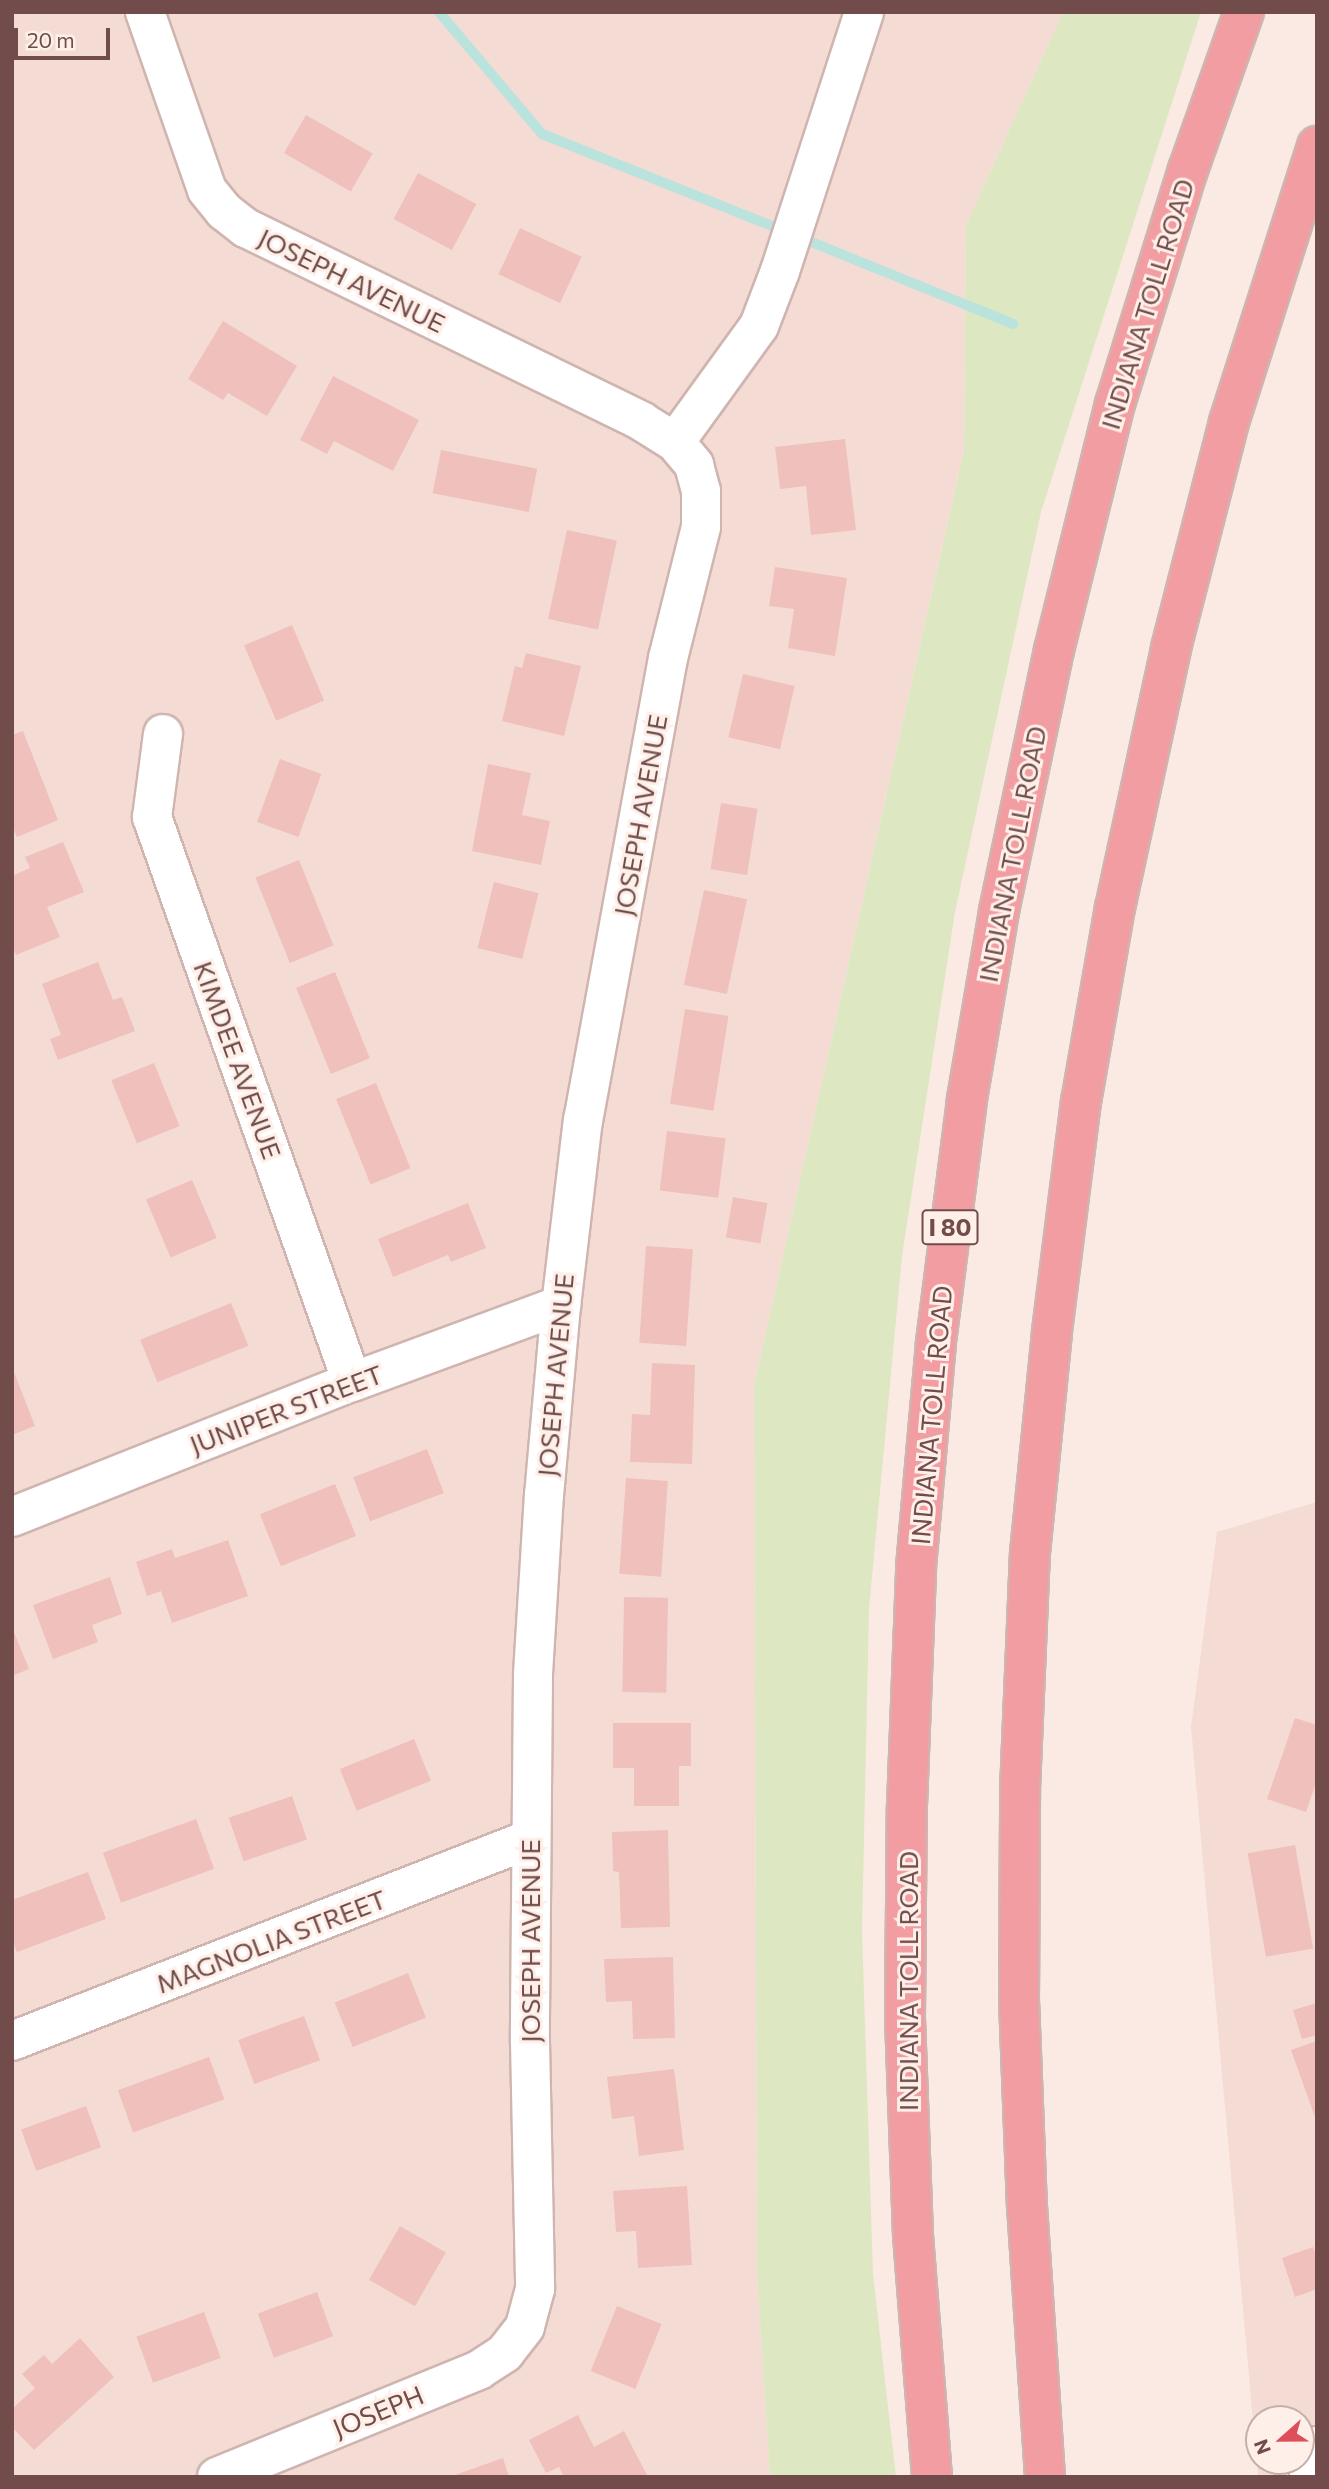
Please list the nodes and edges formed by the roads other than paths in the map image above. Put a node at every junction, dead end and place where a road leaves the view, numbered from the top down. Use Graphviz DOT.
graph roads {
  1 [pos="145,12"];
  2 [pos="864,12"];
  3 [pos="1244,12"];
  4 [pos="1317,146"];
  5 [pos="676,442"];
  6 [pos="163,734"];
  7 [pos="561,1305"];
  8 [pos="352,1382"];
  9 [pos="12,1517"];
  10 [pos="530,1839"];
  11 [pos="12,2041"];
  12 [pos="525,2326"];
  13 [pos="1317,2446"];
  14 [pos="217,2477"];
  15 [pos="932,2477"];
  16 [pos="1045,2477"];
  17 [pos="1309,2477"];
  1 -- 5 [label="street, JOSEPH AVENUE"];
  2 -- 5 [label="street"];
  3 -- 15 [label="highway, INDIANA TOLL ROAD / I 80"];
  4 -- 16 [label="highway"];
  5 -- 7 [label="street, JOSEPH AVENUE"];
  6 -- 8 [label="street, KIMDEE AVENUE"];
  7 -- 8 [label="street, JUNIPER STREET"];
  7 -- 10 [label="street, JOSEPH AVENUE"];
  8 -- 9 [label="street, JUNIPER STREET"];
  10 -- 11 [label="street, MAGNOLIA STREET"];
  10 -- 12 [label="street, JOSEPH AVENUE"];
  12 -- 14 [label="street, JOSEPH"];
  13 -- 17 [label="street"];
}
